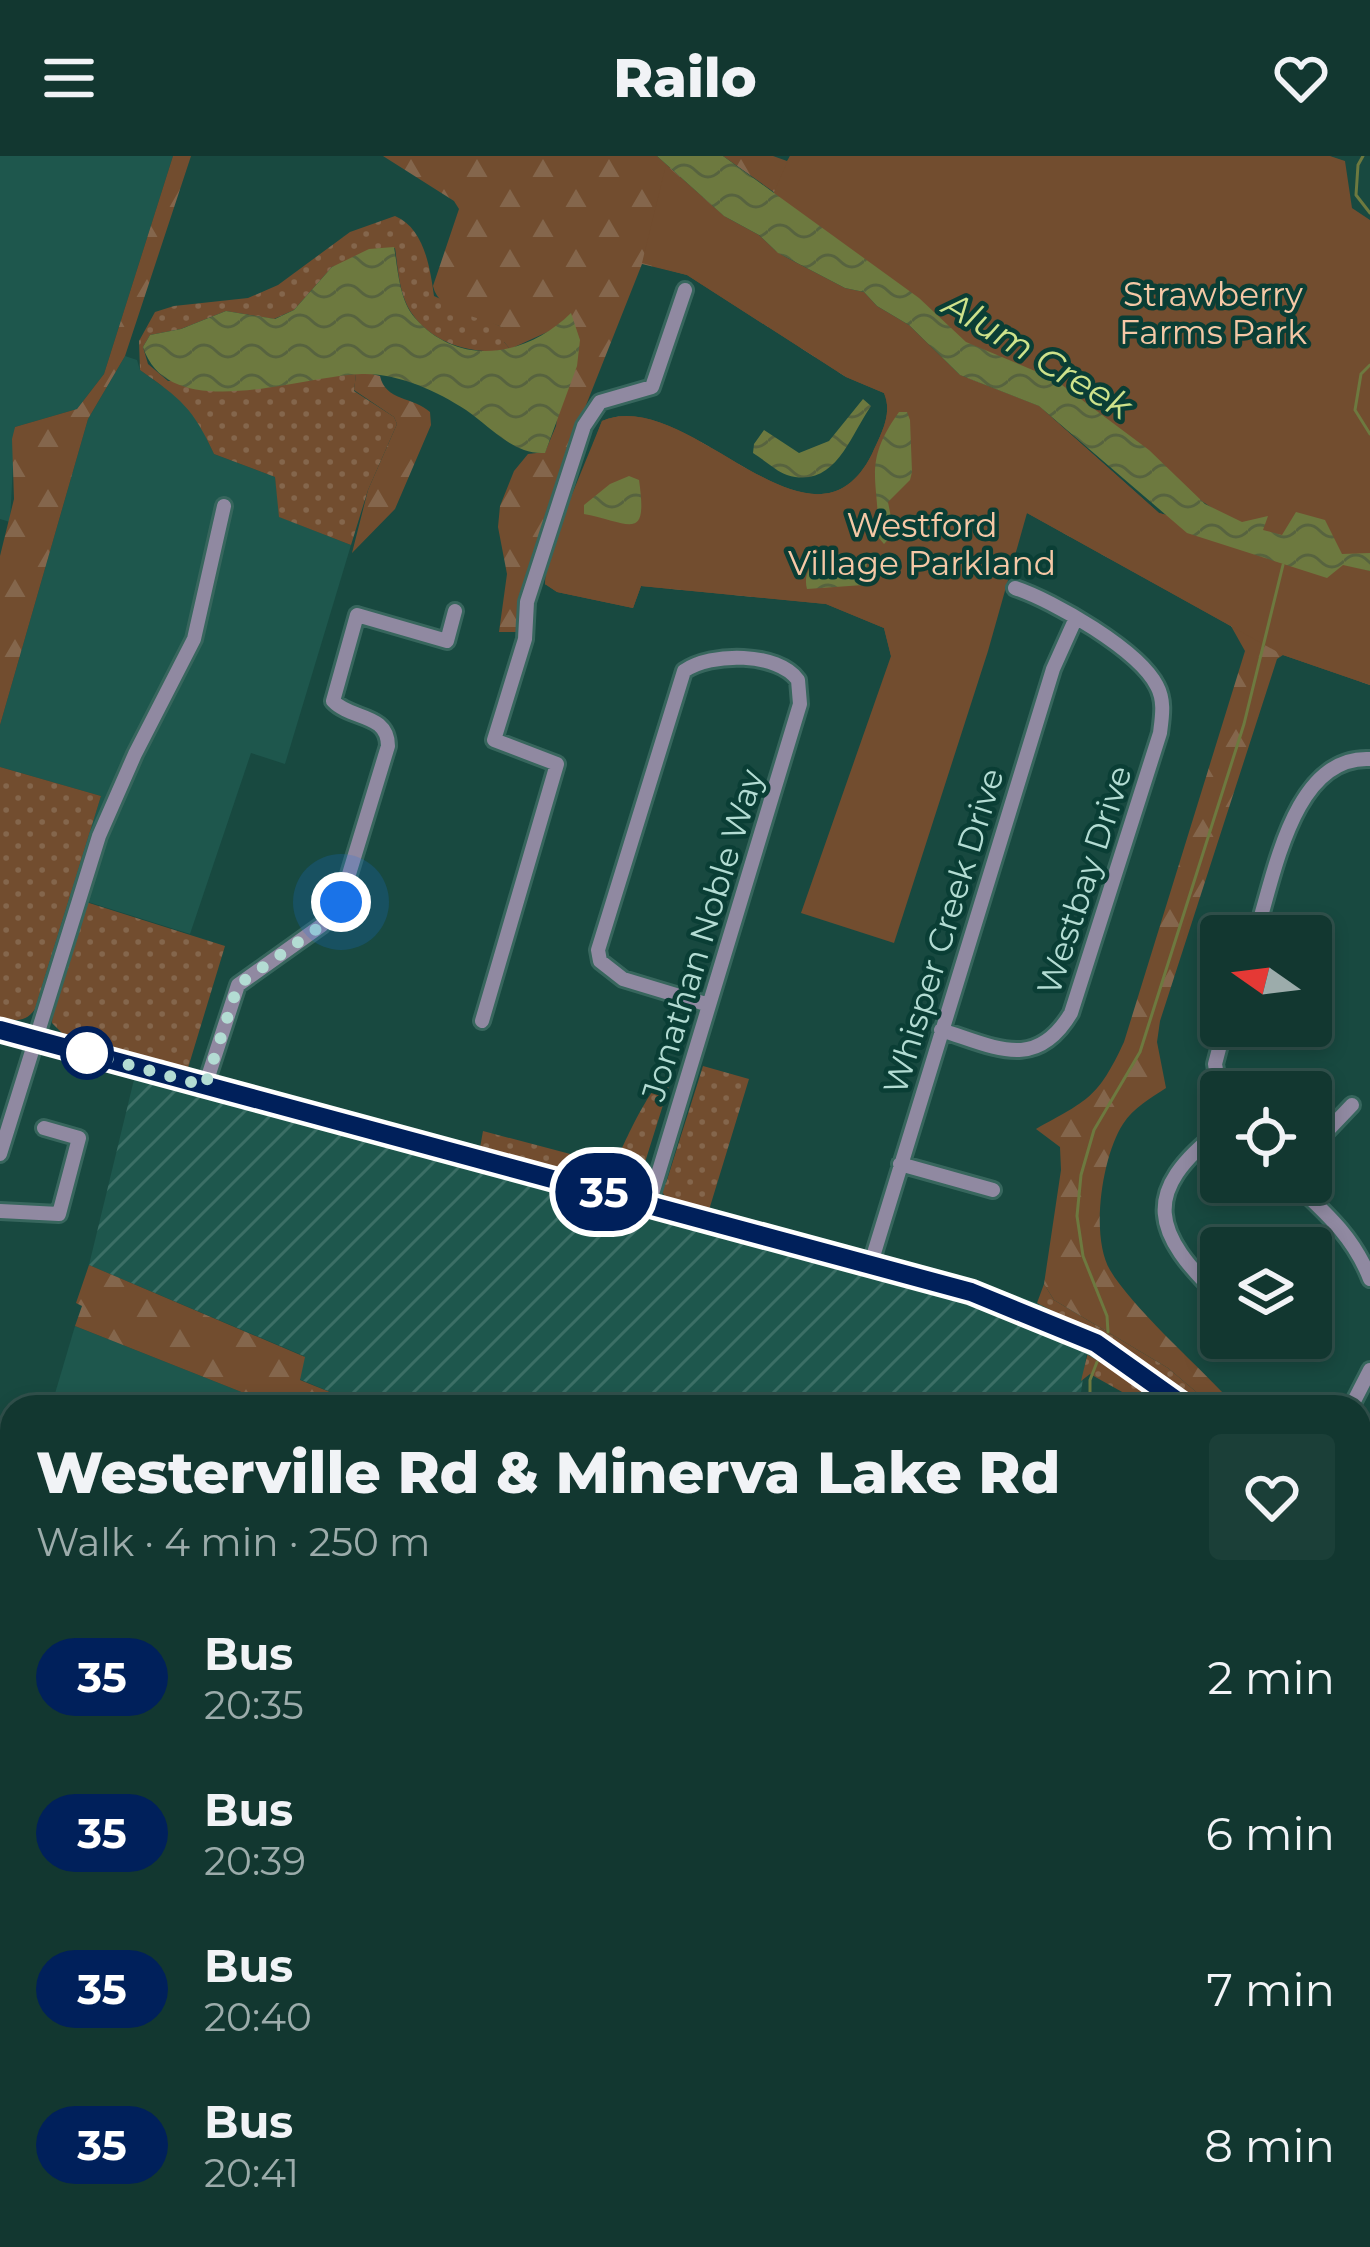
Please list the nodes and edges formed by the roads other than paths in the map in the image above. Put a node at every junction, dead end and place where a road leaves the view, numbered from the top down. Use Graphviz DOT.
graph roads {
  1 [pos="685,290"];
  2 [pos="224,506"];
  3 [pos="1016,588"];
  4 [pos="455,611"];
  5 [pos="1075,620"];
  6 [pos="1370,759"];
  7 [pos="1262,915"];
  8 [pos="710,1005"];
  9 [pos="482,1021"];
  10 [pos="0,1030"];
  11 [pos="941,1030"];
  12 [pos="34,1039"];
  13 [pos="205,1086"];
  14 [pos="1352,1105"];
  15 [pos="1332,1126"];
  16 [pos="44,1128"];
  17 [pos="1200,1146"];
  18 [pos="0,1154"];
  19 [pos="900,1164"];
  20 [pos="993,1190"];
  21 [pos="1315,1203"];
  22 [pos="649,1204"];
  23 [pos="0,1211"];
  24 [pos="871,1263"];
  25 [pos="1200,1278"];
  26 [pos="1370,1279"];
  27 [pos="1169,1395"];
  1 -- 9 [label="street"];
  2 -- 12 [label="street"];
  3 -- 5 [label="street"];
  4 -- 13 [label="street"];
  5 -- 11 [label="street, Whisper Creek Drive"];
  5 -- 11 [label="street, Westbay Drive"];
  6 -- 7 [label="street"];
  8 -- 8 [label="street, Jonathan Noble Way"];
  8 -- 22 [label="street, Jonathan Noble Way"];
  10 -- 12 [label="main road"];
  11 -- 19 [label="street, Whisper Creek Drive"];
  12 -- 13 [label="main road"];
  12 -- 18 [label="street"];
  13 -- 22 [label="main road"];
  14 -- 15 [label="street"];
  16 -- 23 [label="street"];
  17 -- 25 [label="street"];
  19 -- 20 [label="street"];
  19 -- 24 [label="street, Whisper Creek Drive"];
  21 -- 26 [label="street"];
  22 -- 24 [label="main road"];
  24 -- 27 [label="main road"];
}
